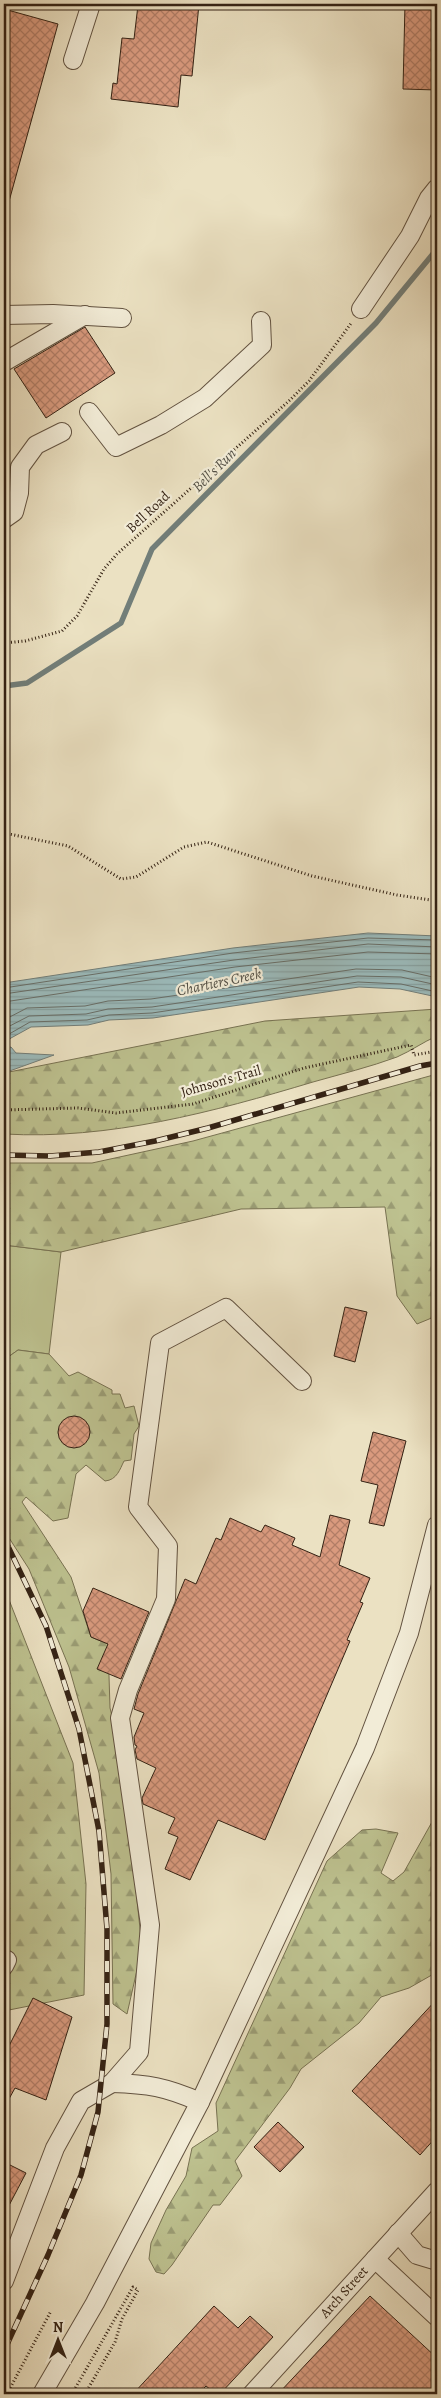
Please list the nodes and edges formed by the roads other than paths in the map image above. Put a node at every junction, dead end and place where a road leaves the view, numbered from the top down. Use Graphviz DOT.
graph roads {
  1 [pos="92,4"];
  2 [pos="73,60"];
  3 [pos="437,188"];
  4 [pos="361,309"];
  5 [pos="4,315"];
  6 [pos="85,315"];
  7 [pos="122,318"];
  8 [pos="261,320"];
  9 [pos="4,362"];
  10 [pos="89,412"];
  11 [pos="62,432"];
  12 [pos="4,519"];
  13 [pos="302,1381"];
  14 [pos="437,1524"];
  15 [pos="112,2083"];
  16 [pos="200,2102"];
  17 [pos="437,2191"];
  18 [pos="398,2234"];
  19 [pos="375,2258"];
  20 [pos="437,2261"];
  21 [pos="4,2282"];
  22 [pos="437,2317"];
  23 [pos="42,2394"];
  24 [pos="252,2394"];
  1 -- 2 [label="street"];
  3 -- 4 [label="street"];
  5 -- 6 [label="street"];
  6 -- 7 [label="street"];
  6 -- 9 [label="street"];
  8 -- 10 [label="street"];
  11 -- 12 [label="street"];
  13 -- 15 [label="street"];
  14 -- 16 [label="street"];
  15 -- 16 [label="street"];
  15 -- 21 [label="street"];
  16 -- 23 [label="street"];
  17 -- 18 [label="street, Arch Street"];
  18 -- 19 [label="street, Arch Street"];
  18 -- 20 [label="street"];
  19 -- 22 [label="street"];
  19 -- 24 [label="street, Arch Street"];
}
